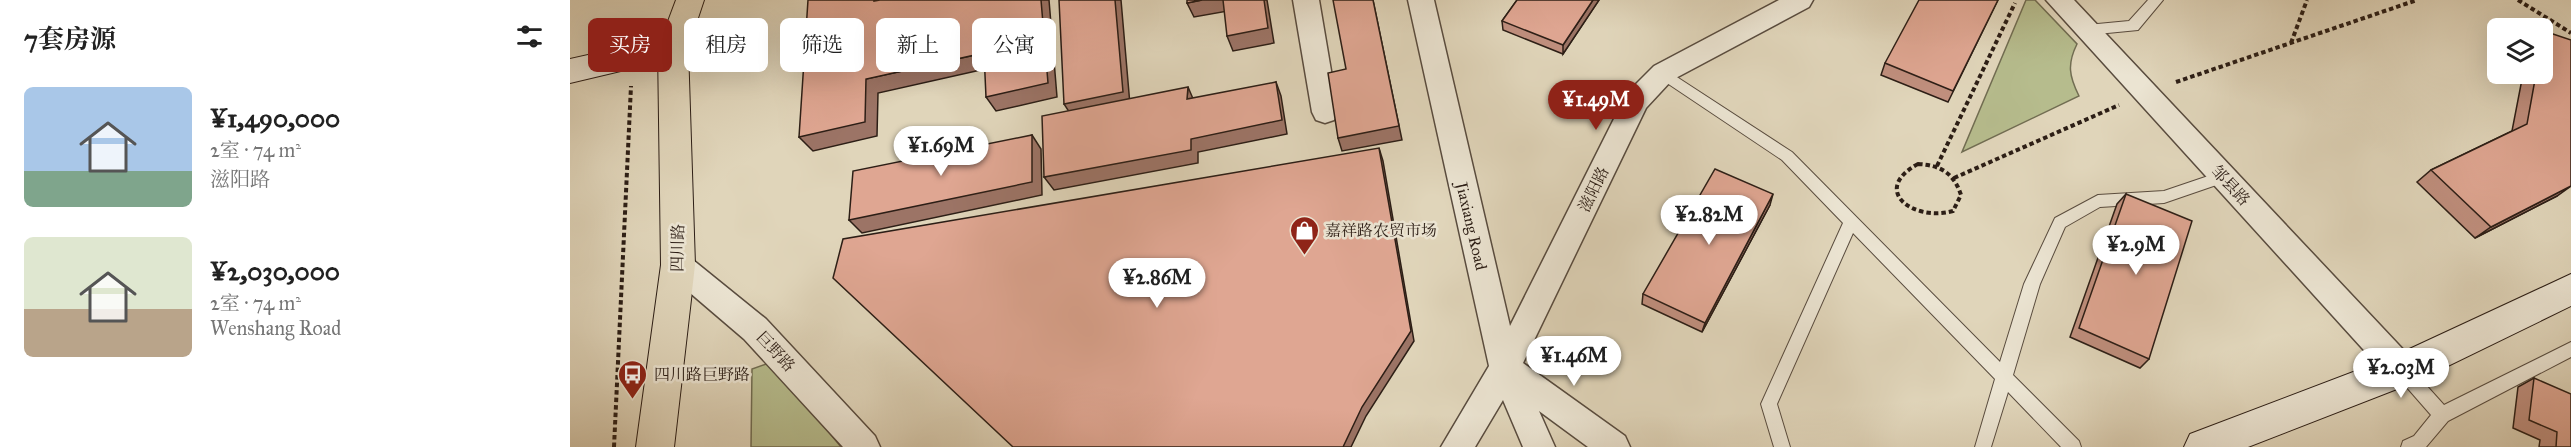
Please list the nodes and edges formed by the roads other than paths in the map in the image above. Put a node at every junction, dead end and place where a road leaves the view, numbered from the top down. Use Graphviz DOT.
graph roads {
  1 [pos="671,0"];
  2 [pos="690,0"];
  3 [pos="1305,0"];
  4 [pos="1421,0"];
  5 [pos="1800,0"];
  6 [pos="2060,0"];
  7 [pos="2156,0"];
  8 [pos="2087,30"];
  9 [pos="673,48"];
  10 [pos="570,71"];
  11 [pos="1663,73"];
  12 [pos="1325,112"];
  13 [pos="2223,177"];
  14 [pos="1851,221"];
  15 [pos="678,266"];
  16 [pos="2571,289"];
  17 [pos="2571,349"];
  18 [pos="1505,368"];
  19 [pos="2402,370"];
  20 [pos="2004,377"];
  21 [pos="2442,415"];
  22 [pos="655,447"];
  23 [pos="864,447"];
  24 [pos="1457,447"];
  25 [pos="1539,447"];
  26 [pos="1614,447"];
  27 [pos="1782,447"];
  28 [pos="1983,447"];
  29 [pos="2073,447"];
  30 [pos="2203,447"];
  31 [pos="2409,447"];
  1 -- 9 [label="main road"];
  2 -- 9 [label="main road, 四川路"];
  3 -- 12 [label="street"];
  4 -- 18 [label="street, Jiaxiang Road"];
  5 -- 11 [label="street, 滋阳路"];
  6 -- 8 [label="street, 邹县路"];
  7 -- 8 [label="lane"];
  8 -- 13 [label="street, 邹县路"];
  9 -- 10 [label="street"];
  9 -- 15 [label="main road, 四川路"];
  11 -- 14 [label="lane"];
  11 -- 18 [label="street, 滋阳路"];
  13 -- 19 [label="street, 邹县路"];
  13 -- 20 [label="lane"];
  14 -- 20 [label="lane"];
  14 -- 27 [label="lane"];
  15 -- 22 [label="main road, 四川路"];
  15 -- 23 [label="street, 巨野路"];
  16 -- 19 [label="street"];
  17 -- 21 [label="lane"];
  18 -- 24 [label="street, 滋阳路"];
  18 -- 25 [label="street, Jiaxiang Road"];
  18 -- 26 [label="street"];
  19 -- 21 [label="lane"];
  19 -- 30 [label="street"];
  20 -- 28 [label="lane"];
  20 -- 29 [label="lane"];
  21 -- 31 [label="lane"];
}
